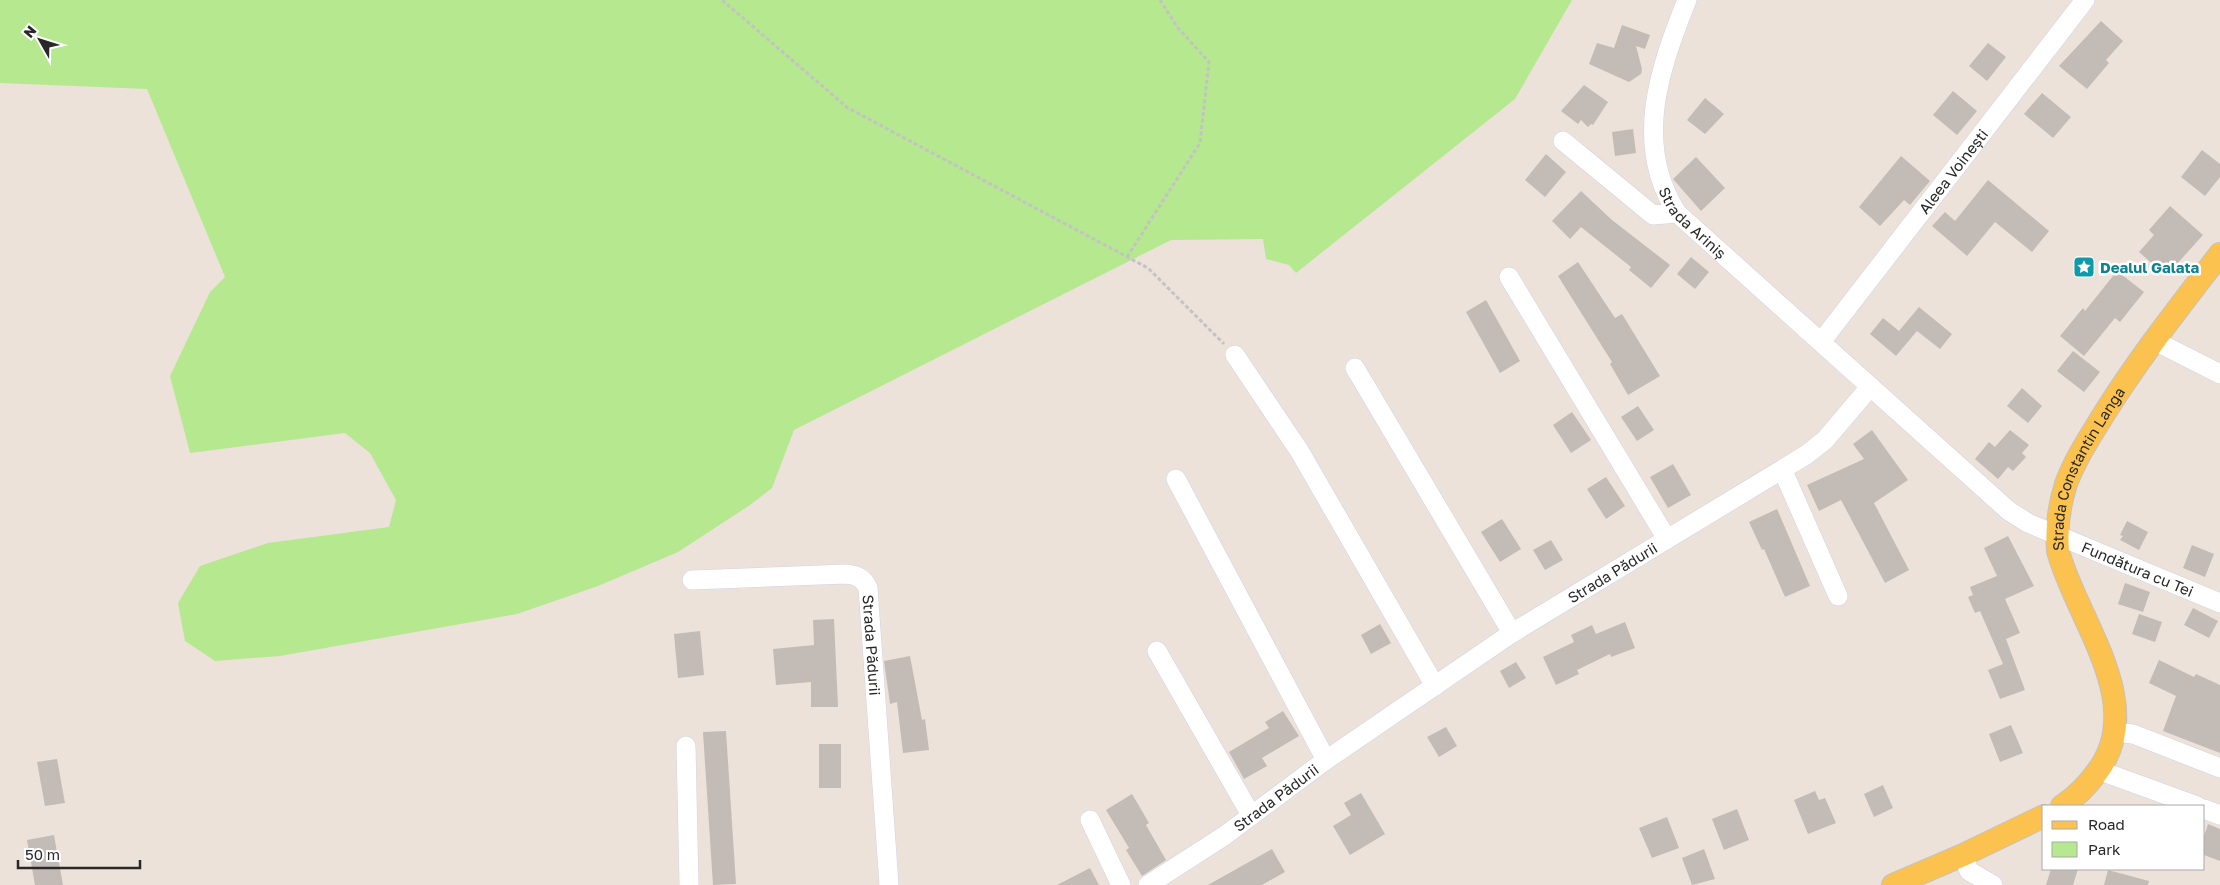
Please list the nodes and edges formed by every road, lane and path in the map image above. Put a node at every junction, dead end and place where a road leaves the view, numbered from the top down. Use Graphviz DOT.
graph roads {
  1 [pos="722,0"];
  2 [pos="1160,0"];
  3 [pos="1687,0"];
  4 [pos="2085,0"];
  5 [pos="1563,141"];
  6 [pos="1677,213"];
  7 [pos="2220,254"];
  8 [pos="1127,257"];
  9 [pos="1509,277"];
  10 [pos="2155,340"];
  11 [pos="1821,342"];
  12 [pos="1235,355"];
  13 [pos="1354,368"];
  14 [pos="2220,374"];
  15 [pos="1870,387"];
  16 [pos="1783,471"];
  17 [pos="1176,479"];
  18 [pos="2057,534"];
  19 [pos="1667,539"];
  20 [pos="692,580"];
  21 [pos="1838,596"];
  22 [pos="2220,602"];
  23 [pos="1512,633"];
  24 [pos="1157,651"];
  25 [pos="1435,686"];
  26 [pos="2114,732"];
  27 [pos="686,746"];
  28 [pos="1326,760"];
  29 [pos="2100,768"];
  30 [pos="2220,768"];
  31 [pos="2063,805"];
  32 [pos="2194,805"];
  33 [pos="2205,809"];
  34 [pos="2220,814"];
  35 [pos="1251,815"];
  36 [pos="2042,817"];
  37 [pos="1090,820"];
  38 [pos="1963,855"];
  39 [pos="689,885"];
  40 [pos="889,885"];
  41 [pos="1122,885"];
  42 [pos="1148,885"];
  43 [pos="1893,885"];
  44 [pos="1994,885"];
  1 -- 8 [label="path"];
  2 -- 8 [label="path"];
  3 -- 6 [label="street, Strada Ariniș"];
  4 -- 11 [label="street, Aleea Voinești"];
  5 -- 6 [label="street"];
  6 -- 11 [label="street, Strada Ariniș"];
  7 -- 10 [label="main road, Strada Constantin Langa"];
  8 -- 12 [label="path"];
  9 -- 19 [label="street"];
  10 -- 14 [label="street"];
  10 -- 18 [label="main road, Strada Constantin Langa"];
  11 -- 15 [label="street, Strada Ariniș"];
  12 -- 25 [label="street"];
  13 -- 23 [label="street"];
  15 -- 16 [label="street, Strada Pădurii"];
  15 -- 18 [label="street"];
  16 -- 19 [label="street, Strada Pădurii"];
  16 -- 21 [label="street"];
  17 -- 28 [label="street"];
  18 -- 22 [label="street, Fundătura cu Tei"];
  18 -- 26 [label="main road, Strada Constantin Langa"];
  19 -- 23 [label="street, Strada Pădurii"];
  20 -- 40 [label="street, Strada Pădurii"];
  23 -- 25 [label="street, Strada Pădurii"];
  24 -- 35 [label="street"];
  25 -- 28 [label="street, Strada Pădurii"];
  26 -- 29 [label="main road, Strada Constantin Langa"];
  26 -- 30 [label="street"];
  27 -- 39 [label="street"];
  28 -- 35 [label="street, Strada Pădurii"];
  29 -- 31 [label="main road, Strada Constantin Langa"];
  29 -- 32 [label="street"];
  33 -- 34 [label="street"];
  35 -- 42 [label="street, Strada Pădurii"];
  36 -- 38 [label="main road"];
  37 -- 41 [label="street"];
  38 -- 43 [label="main road"];
  38 -- 44 [label="street"];
}
